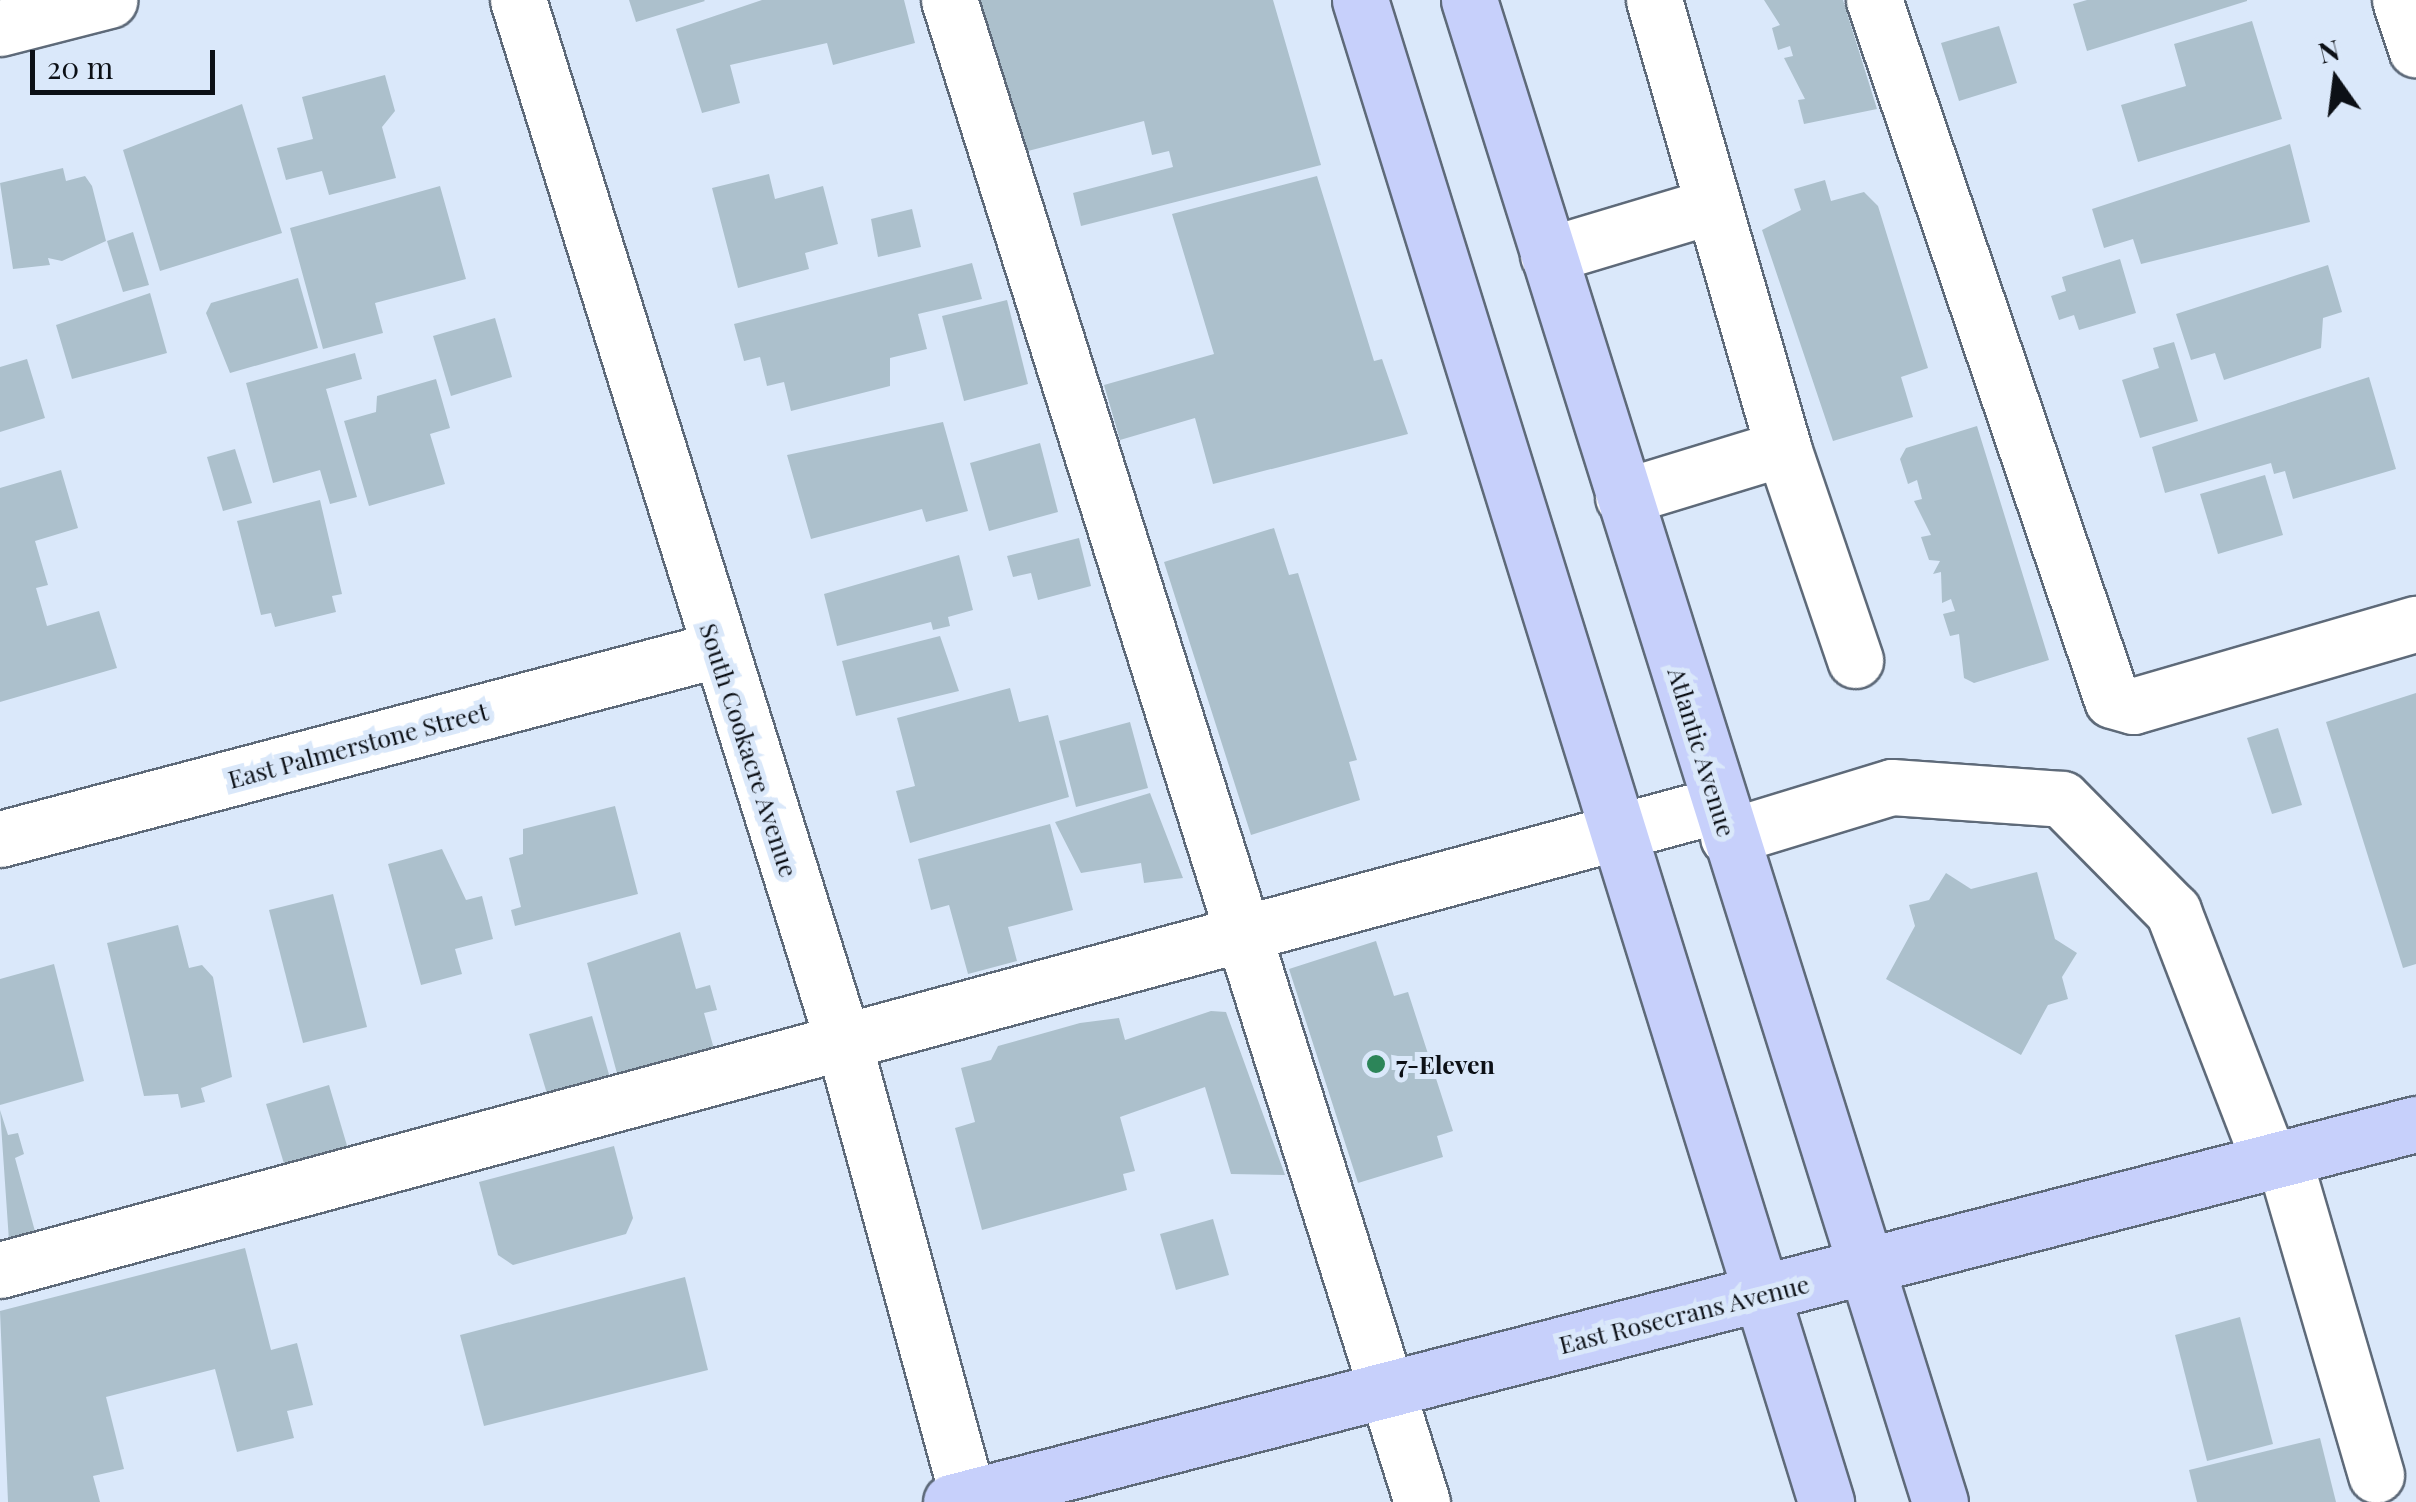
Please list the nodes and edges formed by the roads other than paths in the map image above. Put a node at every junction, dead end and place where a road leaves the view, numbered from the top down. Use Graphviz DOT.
graph roads {
  1 [pos="109,0"];
  2 [pos="518,0"];
  3 [pos="948,0"];
  4 [pos="1360,0"];
  5 [pos="1469,0"];
  6 [pos="1654,0"];
  7 [pos="1874,0"];
  8 [pos="2400,0"];
  9 [pos="0,28"];
  10 [pos="2416,49"];
  11 [pos="1710,206"];
  12 [pos="1548,255"];
  13 [pos="1783,448"];
  14 [pos="1623,497"];
  15 [pos="2416,624"];
  16 [pos="716,650"];
  17 [pos="1855,660"];
  18 [pos="1723,821"];
  19 [pos="1617,830"];
  20 [pos="0,839"];
  21 [pos="1250,938"];
  22 [pos="844,1048"];
  23 [pos="2416,1124"];
  24 [pos="2277,1162"];
  25 [pos="1867,1268"];
  26 [pos="0,1270"];
  27 [pos="1760,1294"];
  28 [pos="1386,1389"];
  29 [pos="2376,1475"];
  30 [pos="963,1500"];
  31 [pos="1422,1502"];
  32 [pos="1826,1502"];
  33 [pos="1940,1502"];
  1 -- 9 [label="street"];
  2 -- 16 [label="street, South Cookacre Avenue"];
  3 -- 21 [label="street"];
  4 -- 19 [label="main road"];
  5 -- 12 [label="main road, Atlantic Avenue"];
  6 -- 11 [label="street"];
  7 -- 15 [label="street"];
  8 -- 10 [label="street"];
  11 -- 12 [label="street"];
  11 -- 13 [label="street"];
  12 -- 14 [label="main road, Atlantic Avenue"];
  13 -- 14 [label="street"];
  13 -- 17 [label="street"];
  14 -- 18 [label="main road, Atlantic Avenue"];
  16 -- 20 [label="street, East Palmerstone Street"];
  16 -- 22 [label="street, South Cookacre Avenue"];
  18 -- 19 [label="street"];
  18 -- 24 [label="street"];
  18 -- 25 [label="main road, Atlantic Avenue"];
  19 -- 21 [label="street"];
  19 -- 27 [label="main road"];
  21 -- 22 [label="street"];
  21 -- 28 [label="street"];
  22 -- 26 [label="street"];
  22 -- 30 [label="street, South Cookacre Avenue"];
  23 -- 24 [label="main road, East Rosecrans Avenue"];
  24 -- 25 [label="main road, East Rosecrans Avenue"];
  24 -- 29 [label="street"];
  25 -- 27 [label="main road, East Rosecrans Avenue"];
  25 -- 33 [label="main road, Atlantic Avenue"];
  27 -- 28 [label="main road, East Rosecrans Avenue"];
  27 -- 32 [label="main road"];
  28 -- 30 [label="main road, East Rosecrans Avenue"];
  28 -- 31 [label="street"];
}
